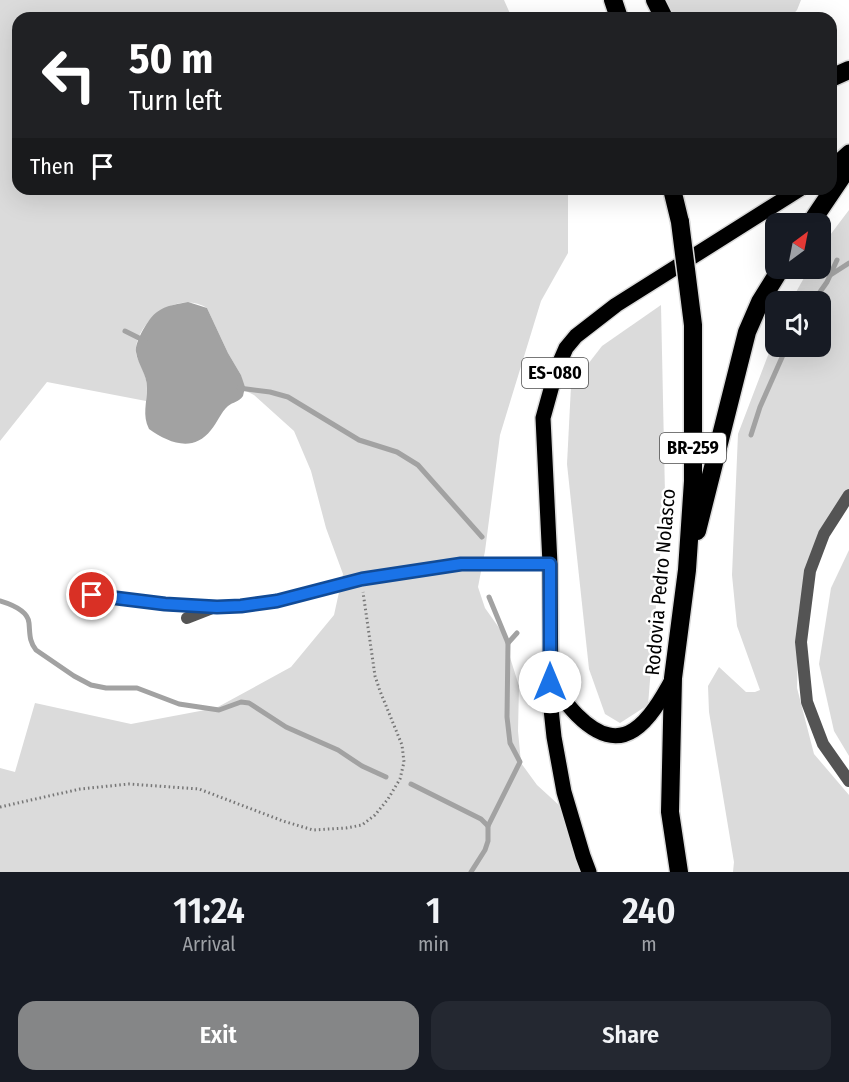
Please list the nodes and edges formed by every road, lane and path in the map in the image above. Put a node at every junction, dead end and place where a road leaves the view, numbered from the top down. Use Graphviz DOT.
graph roads {
  1 [pos="849,152"];
  2 [pos="837,163"];
  3 [pos="849,166"];
  4 [pos="837,184"];
  5 [pos="673,195"];
  6 [pos="790,195"];
  7 [pos="830,195"];
  8 [pos="817,213"];
  9 [pos="774,279"];
  10 [pos="849,495"];
  11 [pos="550,564"];
  12 [pos="687,570"];
  13 [pos="362,579"];
  14 [pos="92,595"];
  15 [pos="217,607"];
  16 [pos="187,618"];
  17 [pos="673,678"];
  18 [pos="550,682"];
  19 [pos="849,781"];
  20 [pos="0,807"];
  21 [pos="589,872"];
  22 [pos="679,872"];
  1 -- 2 [label="main road"];
  3 -- 4 [label="highway"];
  5 -- 12 [label="highway, Rodovia Pedro Nolasco / BR-259, bridge"];
  6 -- 11 [label="main road, ES-080"];
  7 -- 8 [label="highway"];
  9 -- 12 [label="highway"];
  10 -- 19 [label="street"];
  11 -- 13 [label="street"];
  11 -- 18 [label="main road, ES-080"];
  12 -- 17 [label="highway, Rodovia Pedro Nolasco / BR-259"];
  13 -- 15 [label="street"];
  13 -- 20 [label="path"];
  14 -- 15 [label="street"];
  15 -- 16 [label="street"];
  17 -- 18 [label="main road"];
  17 -- 22 [label="highway, Rodovia Pedro Nolasco / BR-259"];
  18 -- 21 [label="main road"];
}
